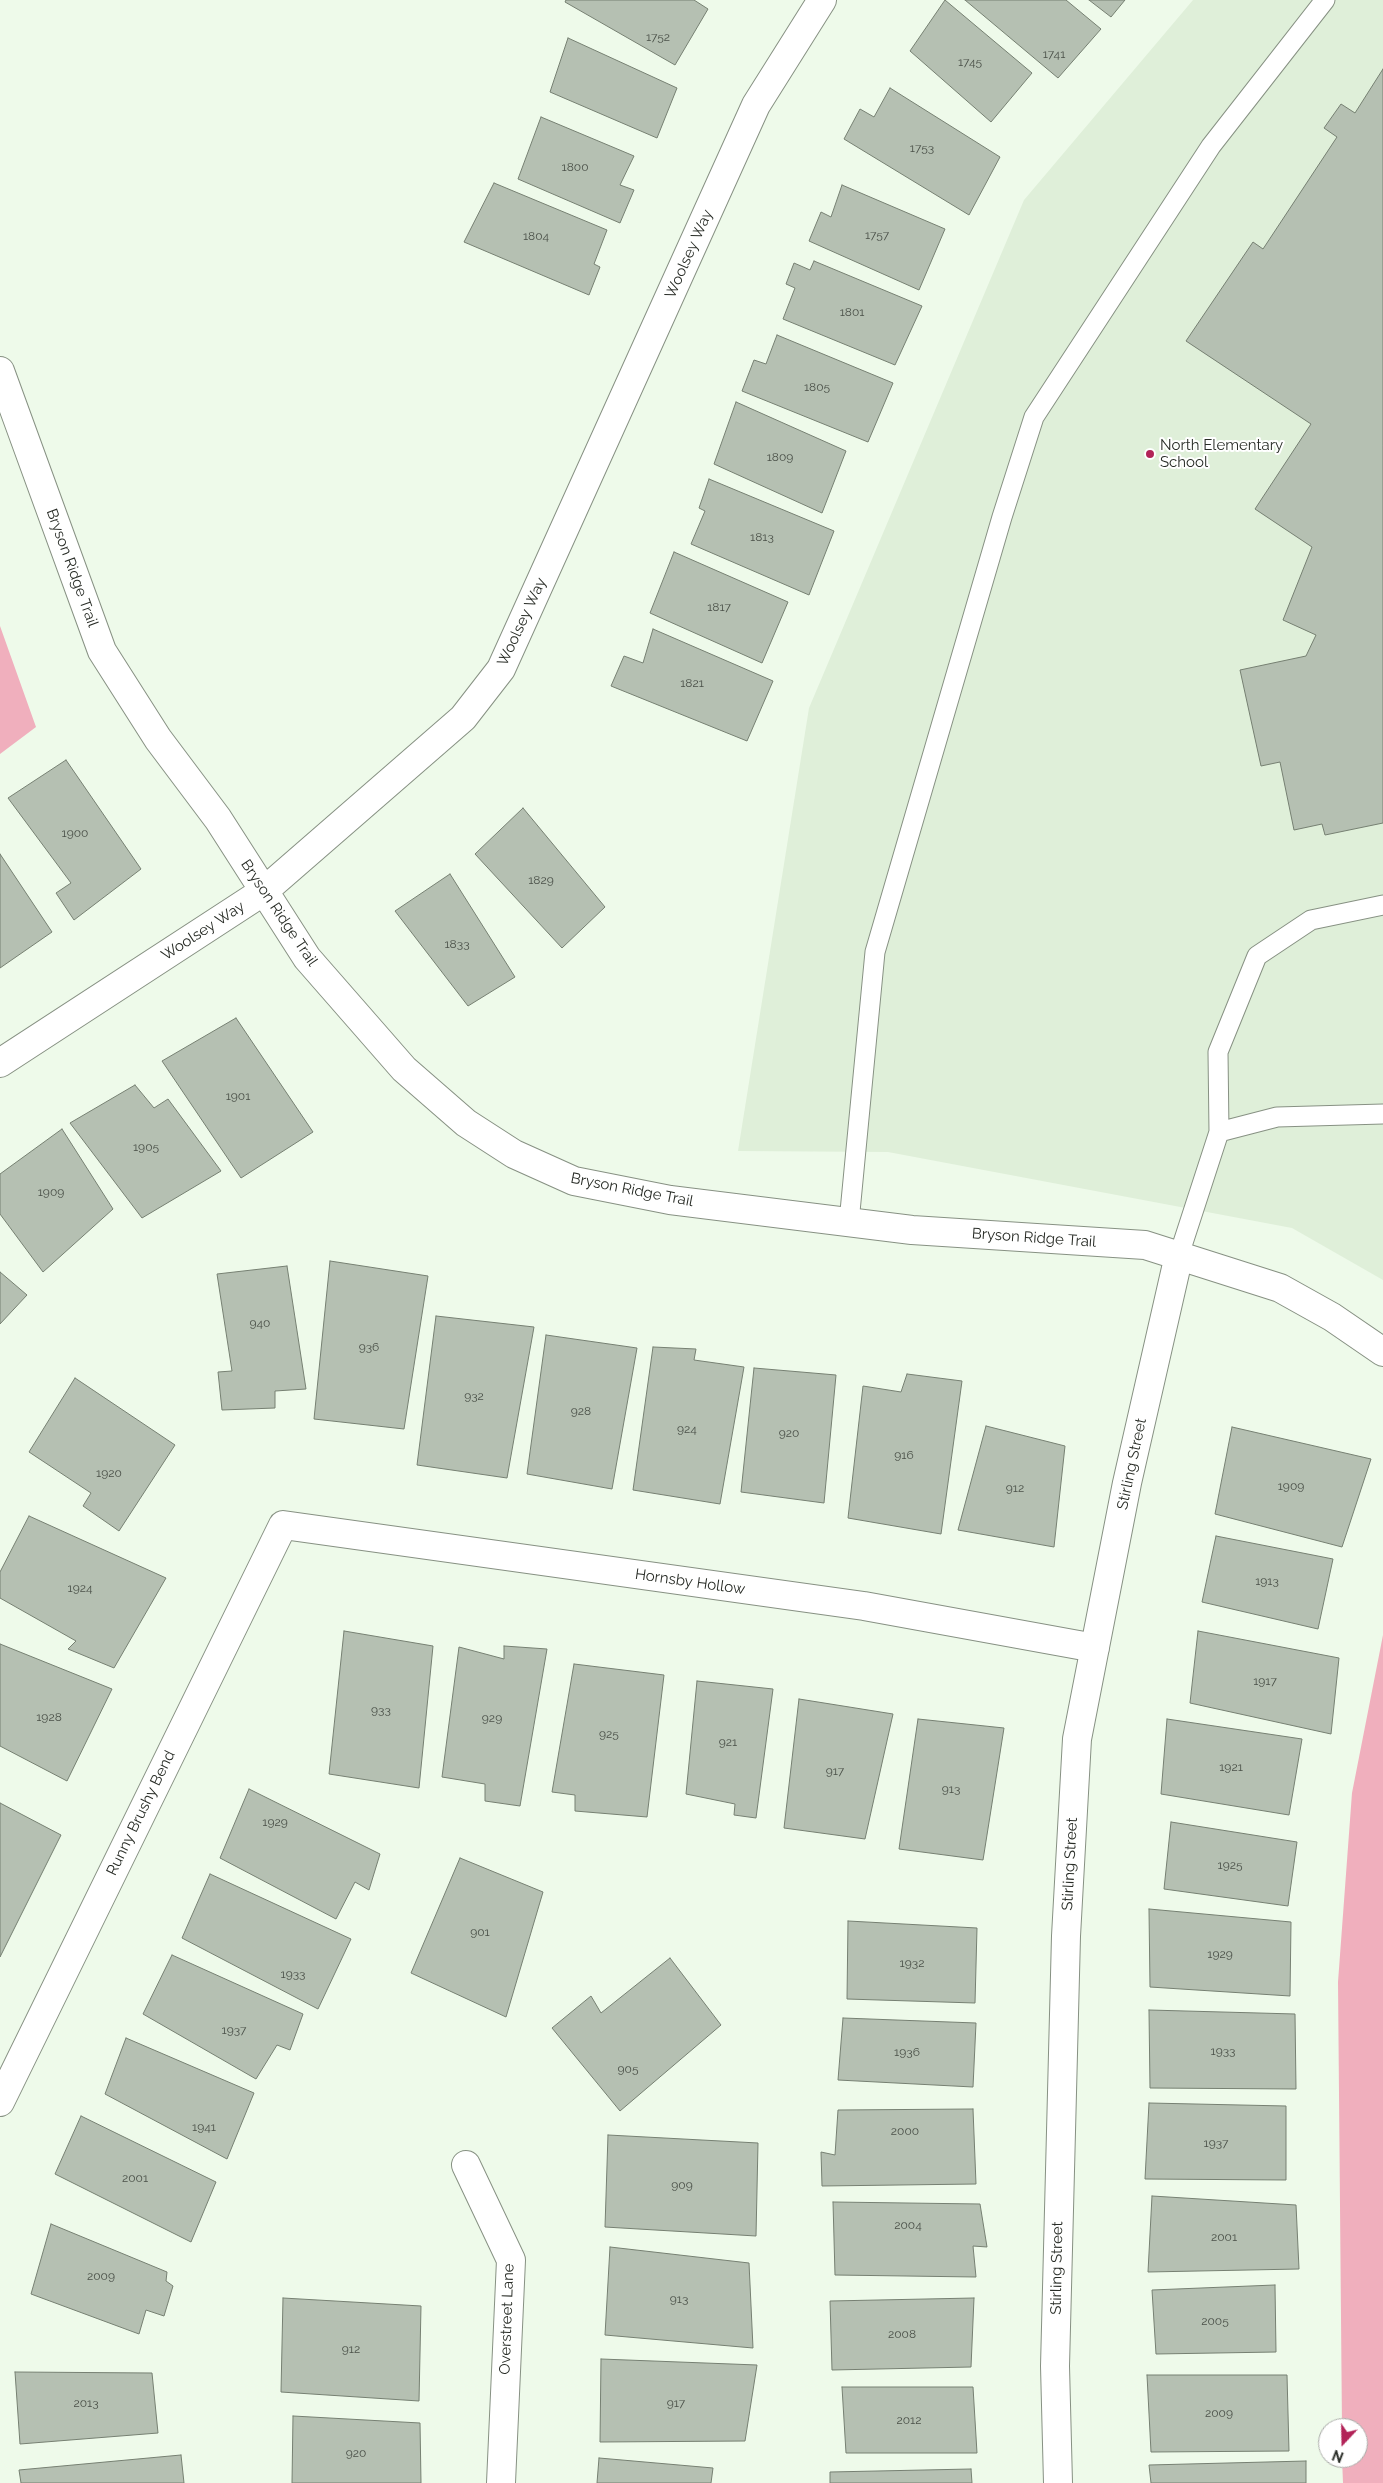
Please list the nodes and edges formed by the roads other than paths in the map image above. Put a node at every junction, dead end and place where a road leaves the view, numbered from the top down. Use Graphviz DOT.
graph roads {
  1 [pos="822,0"];
  2 [pos="1325,0"];
  3 [pos="0,371"];
  4 [pos="264,891"];
  5 [pos="1383,905"];
  6 [pos="0,1063"];
  7 [pos="1383,1114"];
  8 [pos="1218,1132"];
  9 [pos="849,1222"];
  10 [pos="1178,1255"];
  11 [pos="1383,1352"];
  12 [pos="283,1525"];
  13 [pos="1095,1648"];
  14 [pos="10,2056"];
  15 [pos="0,2102"];
  16 [pos="466,2165"];
  17 [pos="501,2483"];
  18 [pos="1058,2483"];
  1 -- 4 [label="street, Woolsey Way"];
  2 -- 9 [label="lane"];
  3 -- 4 [label="street, Bryson Ridge Trail"];
  4 -- 6 [label="street, Woolsey Way"];
  4 -- 9 [label="street, Bryson Ridge Trail"];
  5 -- 8 [label="lane"];
  7 -- 8 [label="lane"];
  8 -- 10 [label="lane"];
  9 -- 10 [label="street, Bryson Ridge Trail"];
  10 -- 11 [label="street, Bryson Ridge Trail"];
  10 -- 13 [label="street, Stirling Street"];
  12 -- 13 [label="street, Hornsby Hollow"];
  12 -- 14 [label="street, Runny Brushy Bend"];
  13 -- 18 [label="street, Stirling Street"];
  14 -- 15 [label="street, Runny Brushy Bend"];
  16 -- 17 [label="street, Overstreet Lane"];
}
